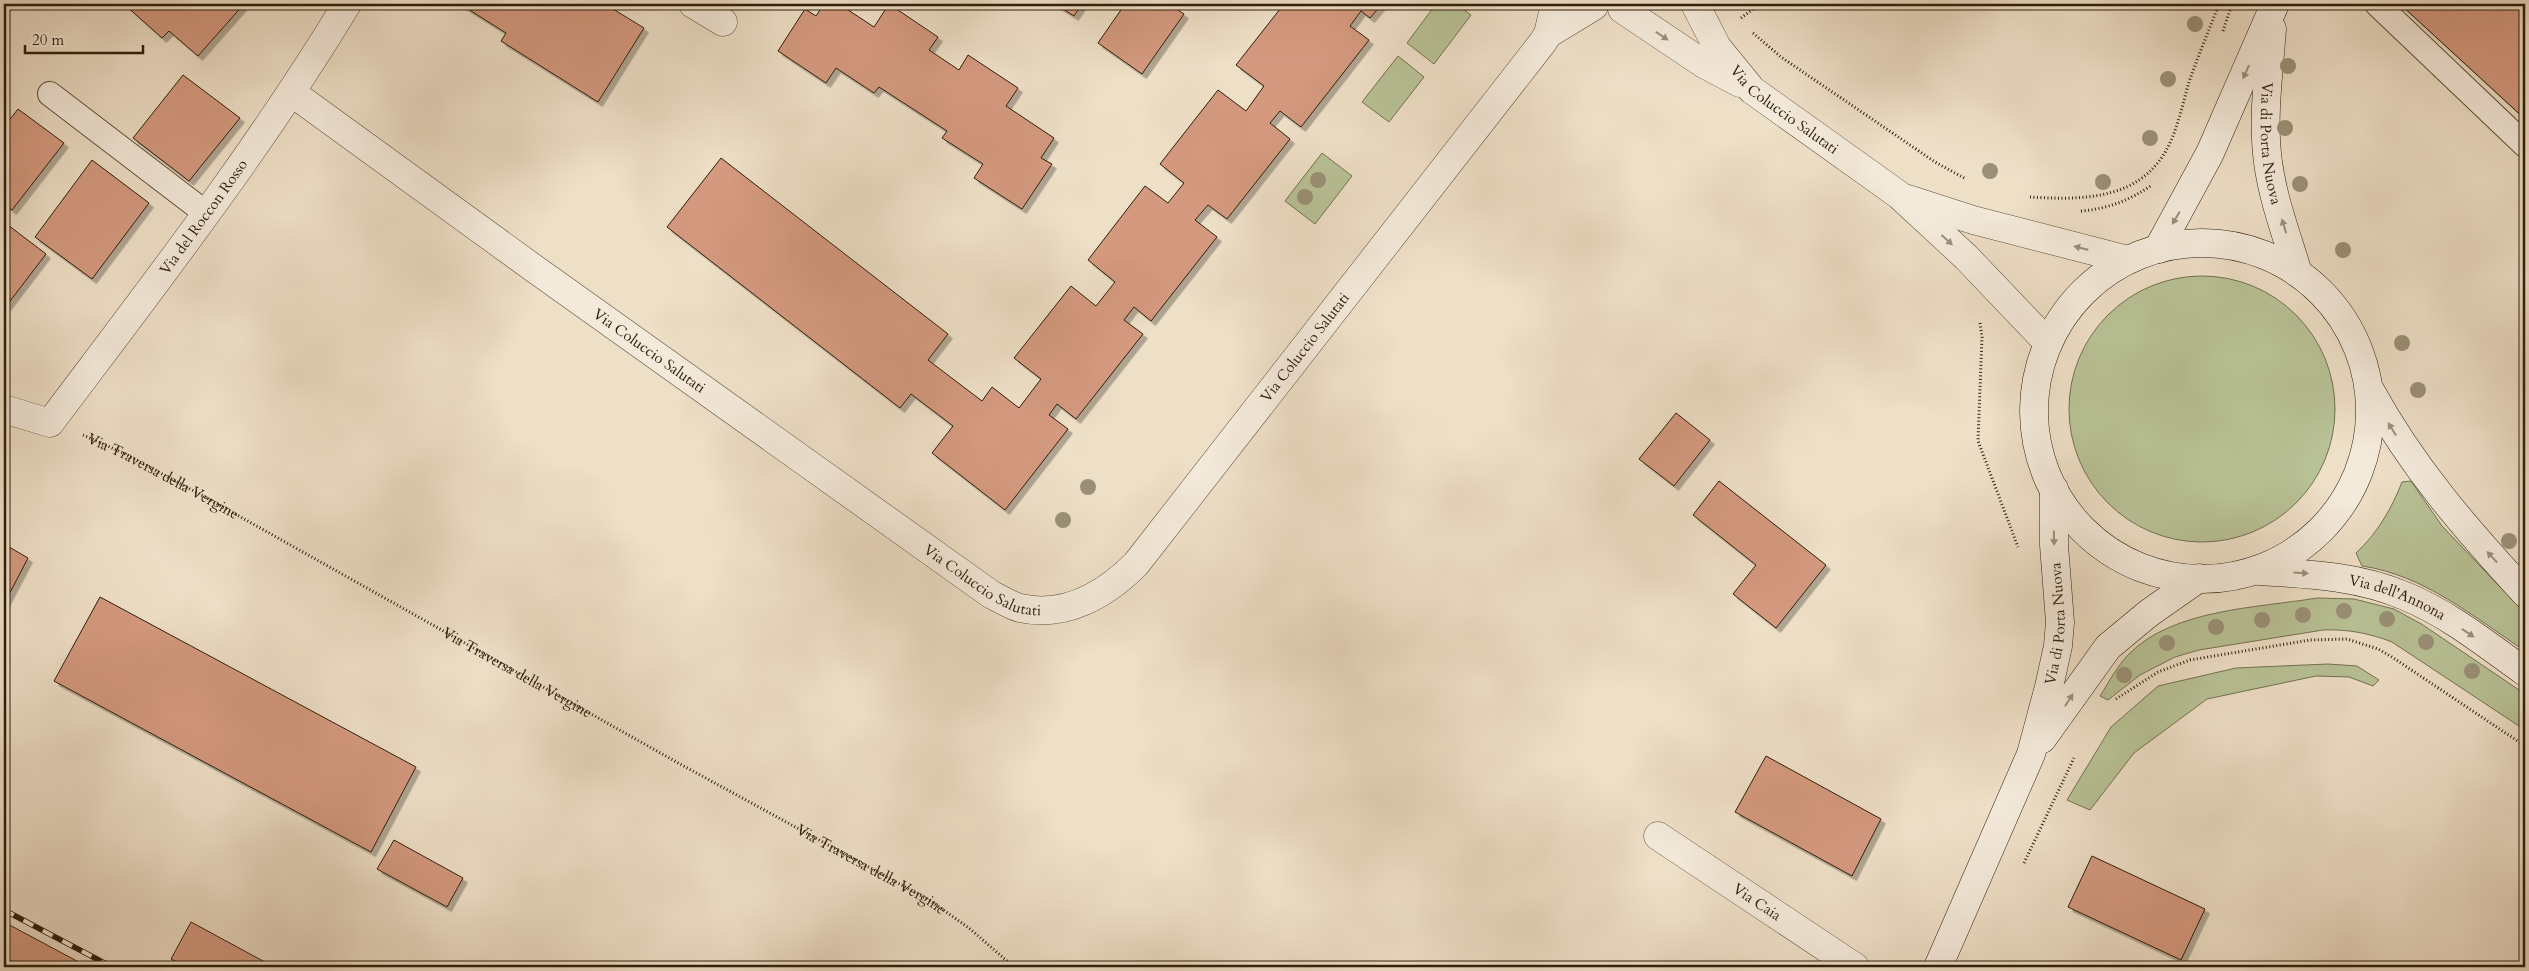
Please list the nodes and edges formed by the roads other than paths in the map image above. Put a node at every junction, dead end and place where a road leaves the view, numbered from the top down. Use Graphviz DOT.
graph roads {
  1 [pos="347,4"];
  2 [pos="693,4"];
  3 [pos="1555,4"];
  4 [pos="1695,4"];
  5 [pos="2377,4"];
  6 [pos="1591,5"];
  7 [pos="1630,6"];
  8 [pos="2274,7"];
  9 [pos="723,22"];
  10 [pos="1548,34"];
  11 [pos="1752,90"];
  12 [pos="291,92"];
  13 [pos="50,94"];
  14 [pos="2525,145"];
  15 [pos="1898,195"];
  16 [pos="207,214"];
  17 [pos="2158,249"];
  18 [pos="2128,260"];
  19 [pos="2298,273"];
  20 [pos="2048,343"];
  21 [pos="2368,387"];
  22 [pos="4,409"];
  23 [pos="2054,489"];
  24 [pos="2252,570"];
  25 [pos="2199,578"];
  26 [pos="2525,593"];
  27 [pos="2525,672"];
  28 [pos="2031,754"];
  29 [pos="1658,836"];
  30 [pos="1855,967"];
  31 [pos="1938,967"];
  1 -- 12 [label="street, Via del Roccon Rosso"];
  2 -- 9 [label="street"];
  3 -- 10 [label="street"];
  4 -- 11 [label="street, Via Coluccio Salutati"];
  5 -- 14 [label="lane"];
  6 -- 7 [label="street"];
  6 -- 10 [label="street"];
  7 -- 11 [label="street, one-way"];
  8 -- 17 [label="street, Via di Porta Nuova, one-way"];
  19 -- 8 [label="street, Via di Porta Nuova, one-way"];
  10 -- 12 [label="street, Via Coluccio Salutati"];
  11 -- 15 [label="street, Via Coluccio Salutati"];
  12 -- 16 [label="street, Via del Roccon Rosso"];
  13 -- 16 [label="lane"];
  18 -- 15 [label="street, one-way"];
  15 -- 20 [label="street, one-way"];
  16 -- 22 [label="street, Via del Roccon Rosso"];
  17 -- 18 [label="street, Via dell'Annona"];
  17 -- 19 [label="street, Via dell'Annona"];
  18 -- 20 [label="street, Via dell'Annona"];
  19 -- 21 [label="street, Via dell'Annona"];
  20 -- 23 [label="street, Via dell'Annona"];
  21 -- 24 [label="street, Via dell'Annona"];
  26 -- 21 [label="street, Via dell'Annona, one-way"];
  23 -- 25 [label="street, Via dell'Annona"];
  23 -- 28 [label="street, Via di Porta Nuova, one-way"];
  24 -- 25 [label="street, Via dell'Annona"];
  24 -- 27 [label="street, Via dell'Annona, one-way"];
  28 -- 25 [label="street, Via di Porta Nuova, one-way"];
  28 -- 31 [label="street, Via di Porta Nuova"];
  29 -- 30 [label="street, Via Caia"];
}
